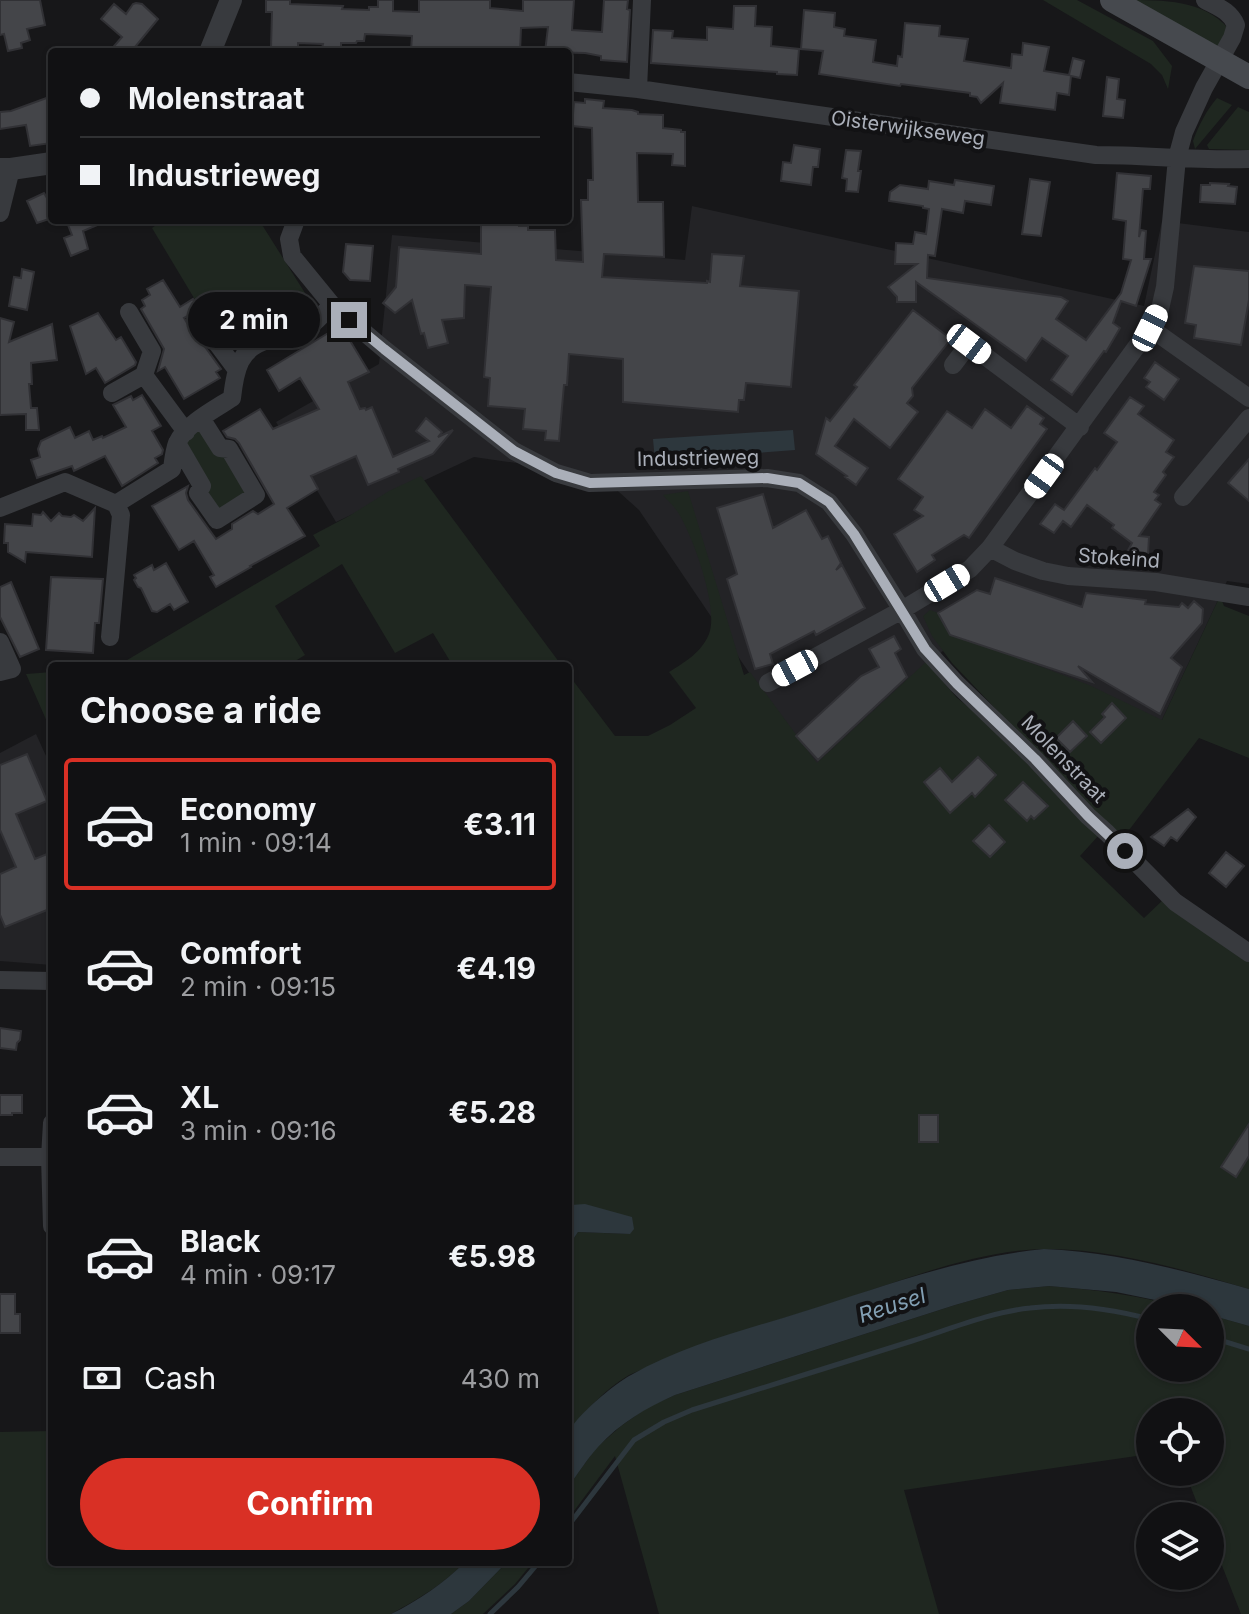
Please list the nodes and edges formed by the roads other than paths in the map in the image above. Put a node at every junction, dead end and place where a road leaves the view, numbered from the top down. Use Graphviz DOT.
graph roads {
  1 [pos="231,0"];
  2 [pos="642,0"];
  3 [pos="1112,0"];
  4 [pos="1205,0"];
  5 [pos="212,48"];
  6 [pos="1219,61"];
  7 [pos="1249,77"];
  8 [pos="572,82"];
  9 [pos="638,89"];
  10 [pos="1177,158"];
  11 [pos="1249,159"];
  12 [pos="48,164"];
  13 [pos="5,169"];
  14 [pos="0,213"];
  15 [pos="295,224"];
  16 [pos="332,305"];
  17 [pos="129,312"];
  18 [pos="204,326"];
  19 [pos="1150,328"];
  20 [pos="953,365"];
  21 [pos="236,369"];
  22 [pos="144,375"];
  23 [pos="112,393"];
  24 [pos="1249,398"];
  25 [pos="201,418"];
  26 [pos="1249,418"];
  27 [pos="1080,427"];
  28 [pos="182,438"];
  29 [pos="1183,497"];
  30 [pos="116,504"];
  31 [pos="0,508"];
  32 [pos="990,548"];
  33 [pos="1249,597"];
  34 [pos="902,610"];
  35 [pos="110,637"];
  36 [pos="0,642"];
  37 [pos="0,672"];
  38 [pos="768,683"];
  39 [pos="1249,953"];
  40 [pos="0,980"];
  41 [pos="48,981"];
  42 [pos="0,1157"];
  43 [pos="48,1157"];
  1 -- 5 [label="street"];
  2 -- 9 [label="street"];
  3 -- 6 [label="main road"];
  4 -- 6 [label="street"];
  6 -- 7 [label="main road"];
  6 -- 10 [label="street"];
  8 -- 9 [label="street, Oisterwijkseweg"];
  9 -- 10 [label="street, Oisterwijkseweg"];
  10 -- 11 [label="street, Oisterwijkseweg"];
  10 -- 19 [label="street"];
  12 -- 13 [label="street"];
  13 -- 14 [label="street"];
  15 -- 16 [label="street, Industrieweg"];
  16 -- 21 [label="street"];
  16 -- 34 [label="street, Industrieweg"];
  17 -- 22 [label="street"];
  18 -- 21 [label="street"];
  19 -- 24 [label="street"];
  19 -- 27 [label="street"];
  20 -- 27 [label="street"];
  21 -- 25 [label="street"];
  22 -- 23 [label="street"];
  22 -- 28 [label="street"];
  25 -- 28 [label="street"];
  25 -- 28 [label="street"];
  26 -- 29 [label="street"];
  27 -- 32 [label="street"];
  28 -- 30 [label="street"];
  30 -- 31 [label="street"];
  30 -- 35 [label="street"];
  32 -- 33 [label="street, Stokeind"];
  32 -- 34 [label="street"];
  34 -- 38 [label="street"];
  34 -- 39 [label="street, Molenstraat"];
  36 -- 37 [label="street"];
  40 -- 41 [label="street"];
  42 -- 43 [label="street"];
}
